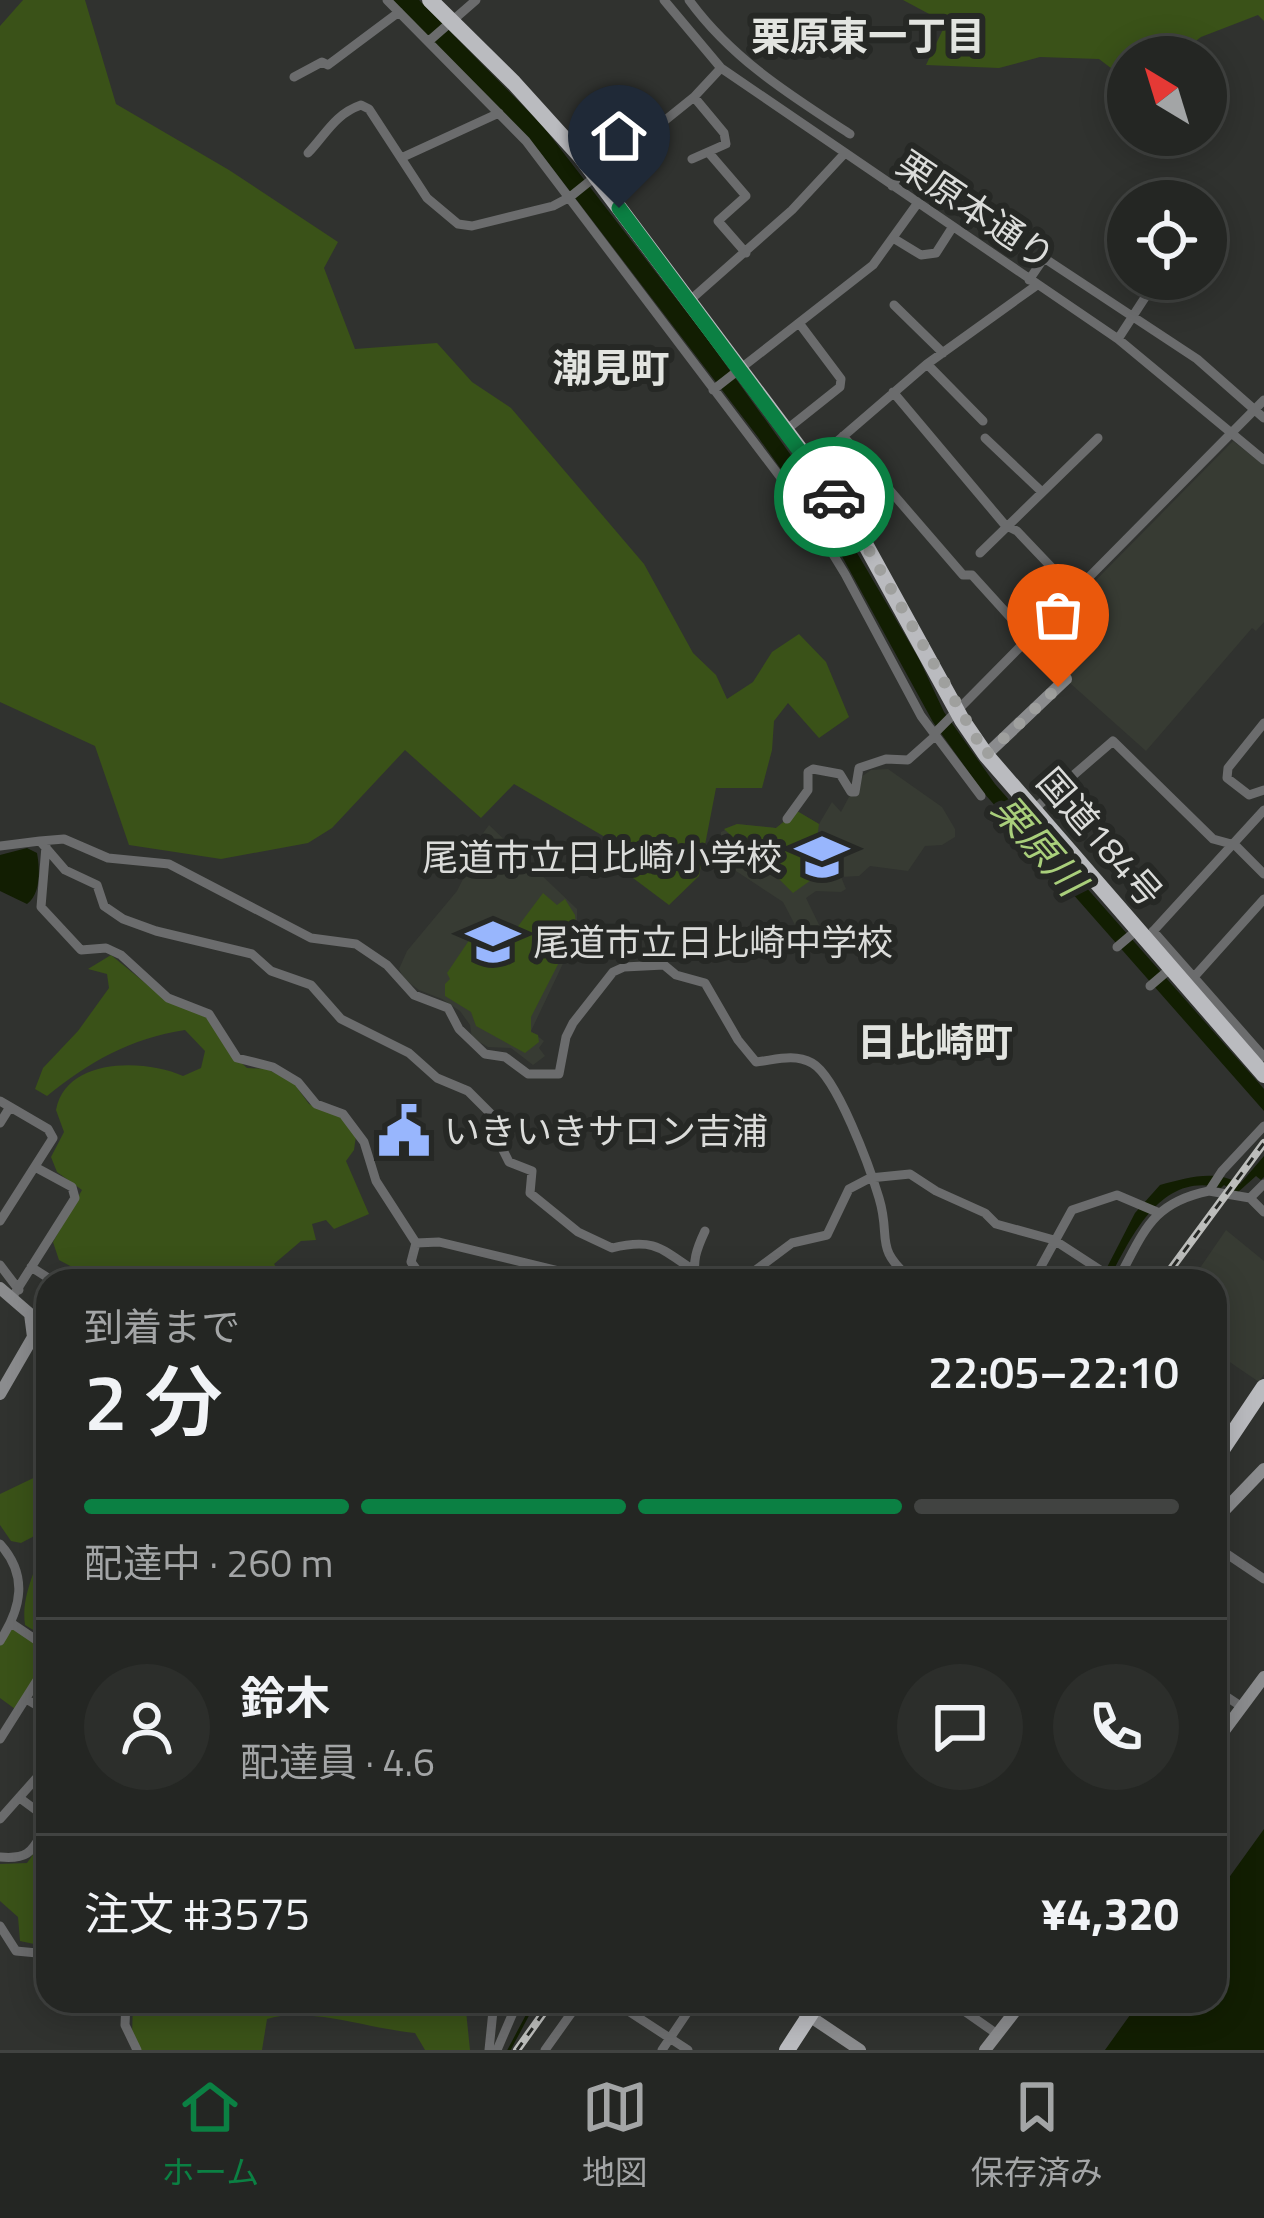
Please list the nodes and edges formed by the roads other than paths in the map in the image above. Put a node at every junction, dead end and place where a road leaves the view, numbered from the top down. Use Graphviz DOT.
graph roads {
  1 [pos="387,0"];
  2 [pos="430,0"];
  3 [pos="476,0"];
  4 [pos="664,0"];
  5 [pos="689,0"];
  6 [pos="399,12"];
  7 [pos="448,22"];
  8 [pos="430,39"];
  9 [pos="721,68"];
  10 [pos="294,77"];
  11 [pos="694,97"];
  12 [pos="500,113"];
  13 [pos="850,134"];
  14 [pos="308,153"];
  15 [pos="709,153"];
  16 [pos="845,153"];
  17 [pos="400,158"];
  18 [pos="692,159"];
  19 [pos="902,170"];
  20 [pos="592,180"];
  21 [pos="892,187"];
  22 [pos="572,195"];
  23 [pos="917,205"];
  24 [pos="952,228"];
  25 [pos="893,238"];
  26 [pos="746,253"];
  27 [pos="1033,282"];
  28 [pos="1143,300"];
  29 [pos="688,302"];
  30 [pos="895,304"];
  31 [pos="1134,314"];
  32 [pos="799,323"];
  33 [pos="1118,339"];
  34 [pos="943,352"];
  35 [pos="927,364"];
  36 [pos="736,372"];
  37 [pos="716,388"];
  38 [pos="893,392"];
  39 [pos="1264,400"];
  40 [pos="1252,409"];
  41 [pos="1264,418"];
  42 [pos="983,421"];
  43 [pos="785,430"];
  44 [pos="1231,434"];
  45 [pos="843,436"];
  46 [pos="985,438"];
  47 [pos="1098,438"];
  48 [pos="1264,460"];
  49 [pos="811,464"];
  50 [pos="1042,492"];
  51 [pos="1010,527"];
  52 [pos="980,553"];
  53 [pos="1076,592"];
  54 [pos="1030,639"];
  55 [pos="1066,679"];
  56 [pos="954,714"];
  57 [pos="1264,723"];
  58 [pos="935,734"];
  59 [pos="986,755"];
  60 [pos="1264,790"];
  61 [pos="981,796"];
  62 [pos="1264,810"];
  63 [pos="1032,811"];
  64 [pos="787,819"];
  65 [pos="43,844"];
  66 [pos="1234,845"];
  67 [pos="0,846"];
  68 [pos="1264,874"];
  69 [pos="1264,899"];
  70 [pos="1142,934"];
  71 [pos="1117,947"];
  72 [pos="1168,970"];
  73 [pos="1150,985"];
  74 [pos="1194,986"];
  75 [pos="1264,1057"];
  76 [pos="1264,1075"];
  77 [pos="5,1104"];
  78 [pos="0,1123"];
  79 [pos="1264,1126"];
  80 [pos="35,1167"];
  81 [pos="870,1178"];
  82 [pos="1264,1184"];
  83 [pos="1211,1189"];
  84 [pos="1250,1198"];
  85 [pos="1155,1211"];
  86 [pos="1264,1212"];
  87 [pos="0,1222"];
  88 [pos="705,1231"];
  89 [pos="1054,1240"];
  90 [pos="416,1243"];
  91 [pos="0,1265"];
  92 [pos="31,1267"];
  93 [pos="416,1269"];
  94 [pos="550,1269"];
  95 [pos="688,1269"];
  96 [pos="695,1269"];
  97 [pos="757,1269"];
  98 [pos="899,1269"];
  99 [pos="1039,1269"];
  100 [pos="1098,1269"];
  101 [pos="1118,1269"];
  102 [pos="36,1270"];
  103 [pos="0,1288"];
  104 [pos="16,1293"];
  105 [pos="1264,1387"];
  106 [pos="0,1394"];
  107 [pos="1227,1442"];
  108 [pos="1264,1469"];
  109 [pos="1227,1508"];
  110 [pos="0,1544"];
  111 [pos="1227,1554"];
  112 [pos="1264,1579"];
  113 [pos="11,1624"];
  114 [pos="36,1640"];
  115 [pos="0,1641"];
  116 [pos="1264,1677"];
  117 [pos="36,1683"];
  118 [pos="1227,1697"];
  119 [pos="26,1699"];
  120 [pos="36,1705"];
  121 [pos="1243,1707"];
  122 [pos="1227,1728"];
  123 [pos="0,1739"];
  124 [pos="36,1780"];
  125 [pos="21,1799"];
  126 [pos="36,1811"];
  127 [pos="0,1819"];
  128 [pos="36,1841"];
  129 [pos="0,1858"];
  130 [pos="0,1926"];
  131 [pos="36,1953"];
  132 [pos="126,2013"];
  133 [pos="494,2013"];
  134 [pos="512,2013"];
  135 [pos="571,2013"];
  136 [pos="631,2013"];
  137 [pos="686,2013"];
  138 [pos="811,2013"];
  139 [pos="819,2013"];
  140 [pos="967,2013"];
  141 [pos="1014,2013"];
  142 [pos="997,2034"];
  143 [pos="670,2038"];
  144 [pos="137,2050"];
  145 [pos="493,2050"];
  146 [pos="545,2050"];
  147 [pos="662,2050"];
  148 [pos="688,2050"];
  149 [pos="787,2050"];
  150 [pos="860,2050"];
  151 [pos="985,2050"];
  1 -- 6 [label="street"];
  2 -- 7 [label="highway, 国道184号"];
  3 -- 7 [label="street"];
  4 -- 9 [label="street, 栗原本通り"];
  5 -- 13 [label="street"];
  6 -- 8 [label="street"];
  6 -- 10 [label="street"];
  7 -- 8 [label="street"];
  7 -- 20 [label="highway, 国道184号"];
  8 -- 12 [label="street"];
  9 -- 11 [label="street"];
  9 -- 16 [label="street, 栗原本通り"];
  11 -- 15 [label="street"];
  11 -- 20 [label="street"];
  12 -- 17 [label="street"];
  12 -- 22 [label="street"];
  14 -- 17 [label="street"];
  15 -- 18 [label="street"];
  15 -- 26 [label="street"];
  16 -- 21 [label="street, 栗原本通り"];
  16 -- 26 [label="street"];
  17 -- 22 [label="street"];
  19 -- 21 [label="street"];
  20 -- 22 [label="street"];
  20 -- 29 [label="highway, 国道184号"];
  21 -- 23 [label="street, 栗原本通り"];
  22 -- 37 [label="street"];
  23 -- 24 [label="street, 栗原本通り"];
  23 -- 25 [label="street"];
  24 -- 25 [label="street"];
  24 -- 27 [label="street, 栗原本通り"];
  25 -- 32 [label="street"];
  26 -- 29 [label="street"];
  27 -- 31 [label="street"];
  27 -- 33 [label="street, 栗原本通り"];
  27 -- 34 [label="street"];
  28 -- 31 [label="street"];
  29 -- 36 [label="highway, 国道184号"];
  30 -- 34 [label="street"];
  31 -- 33 [label="street"];
  31 -- 40 [label="street"];
  32 -- 36 [label="street"];
  32 -- 43 [label="street"];
  33 -- 44 [label="street, 栗原本通り"];
  34 -- 35 [label="street"];
  35 -- 38 [label="street"];
  35 -- 42 [label="street"];
  36 -- 37 [label="street"];
  36 -- 43 [label="highway, 国道184号"];
  37 -- 58 [label="street"];
  38 -- 45 [label="street"];
  38 -- 51 [label="street"];
  39 -- 40 [label="street"];
  40 -- 41 [label="street"];
  40 -- 44 [label="street"];
  43 -- 49 [label="highway, 国道184号"];
  44 -- 48 [label="street, 栗原本通り"];
  44 -- 53 [label="street"];
  45 -- 49 [label="street"];
  45 -- 54 [label="street"];
  46 -- 50 [label="street"];
  47 -- 50 [label="street"];
  49 -- 56 [label="highway, 国道184号"];
  50 -- 51 [label="street"];
  51 -- 52 [label="street"];
  51 -- 53 [label="street"];
  53 -- 54 [label="street"];
  54 -- 56 [label="street"];
  55 -- 59 [label="street"];
  56 -- 58 [label="street"];
  56 -- 59 [label="highway, 国道184号"];
  57 -- 60 [label="street"];
  58 -- 61 [label="street"];
  58 -- 64 [label="street"];
  59 -- 63 [label="highway, 国道184号"];
  62 -- 66 [label="street"];
  63 -- 66 [label="street"];
  63 -- 70 [label="highway, 国道184号"];
  65 -- 67 [label="street"];
  65 -- 81 [label="street"];
  65 -- 90 [label="street"];
  65 -- 95 [label="street"];
  66 -- 68 [label="street"];
  66 -- 70 [label="street"];
  69 -- 74 [label="street"];
  70 -- 71 [label="street"];
  70 -- 72 [label="highway, 国道184号"];
  70 -- 74 [label="street"];
  72 -- 73 [label="street"];
  72 -- 74 [label="highway, 国道184号"];
  74 -- 75 [label="street"];
  74 -- 76 [label="highway, 国道184号"];
  77 -- 78 [label="street"];
  77 -- 80 [label="street"];
  79 -- 83 [label="street"];
  80 -- 87 [label="street"];
  80 -- 92 [label="street"];
  81 -- 89 [label="street"];
  81 -- 97 [label="street"];
  81 -- 98 [label="street"];
  82 -- 84 [label="street"];
  83 -- 84 [label="street"];
  83 -- 85 [label="street"];
  84 -- 86 [label="street"];
  85 -- 89 [label="street"];
  85 -- 101 [label="street"];
  88 -- 96 [label="street"];
  89 -- 99 [label="street"];
  89 -- 100 [label="street"];
  90 -- 93 [label="street"];
  90 -- 94 [label="street"];
  91 -- 104 [label="street"];
  92 -- 102 [label="street"];
  92 -- 104 [label="street"];
  103 -- 104 [label="street"];
  104 -- 106 [label="street"];
  105 -- 107 [label="highway"];
  108 -- 109 [label="street"];
  110 -- 113 [label="street"];
  111 -- 112 [label="street"];
  113 -- 114 [label="street"];
  113 -- 115 [label="street"];
  116 -- 121 [label="street"];
  117 -- 119 [label="street"];
  118 -- 121 [label="street"];
  119 -- 120 [label="street"];
  119 -- 123 [label="street"];
  121 -- 122 [label="street"];
  124 -- 125 [label="street"];
  125 -- 126 [label="street"];
  125 -- 127 [label="street"];
  128 -- 129 [label="street"];
  130 -- 131 [label="street"];
  132 -- 144 [label="street"];
  133 -- 145 [label="street"];
  134 -- 145 [label="street"];
  135 -- 146 [label="street"];
  136 -- 143 [label="street"];
  137 -- 143 [label="street"];
  138 -- 149 [label="highway"];
  139 -- 150 [label="street"];
  140 -- 142 [label="street"];
  141 -- 142 [label="street"];
  142 -- 151 [label="street"];
  143 -- 147 [label="street"];
  143 -- 148 [label="street"];
}
